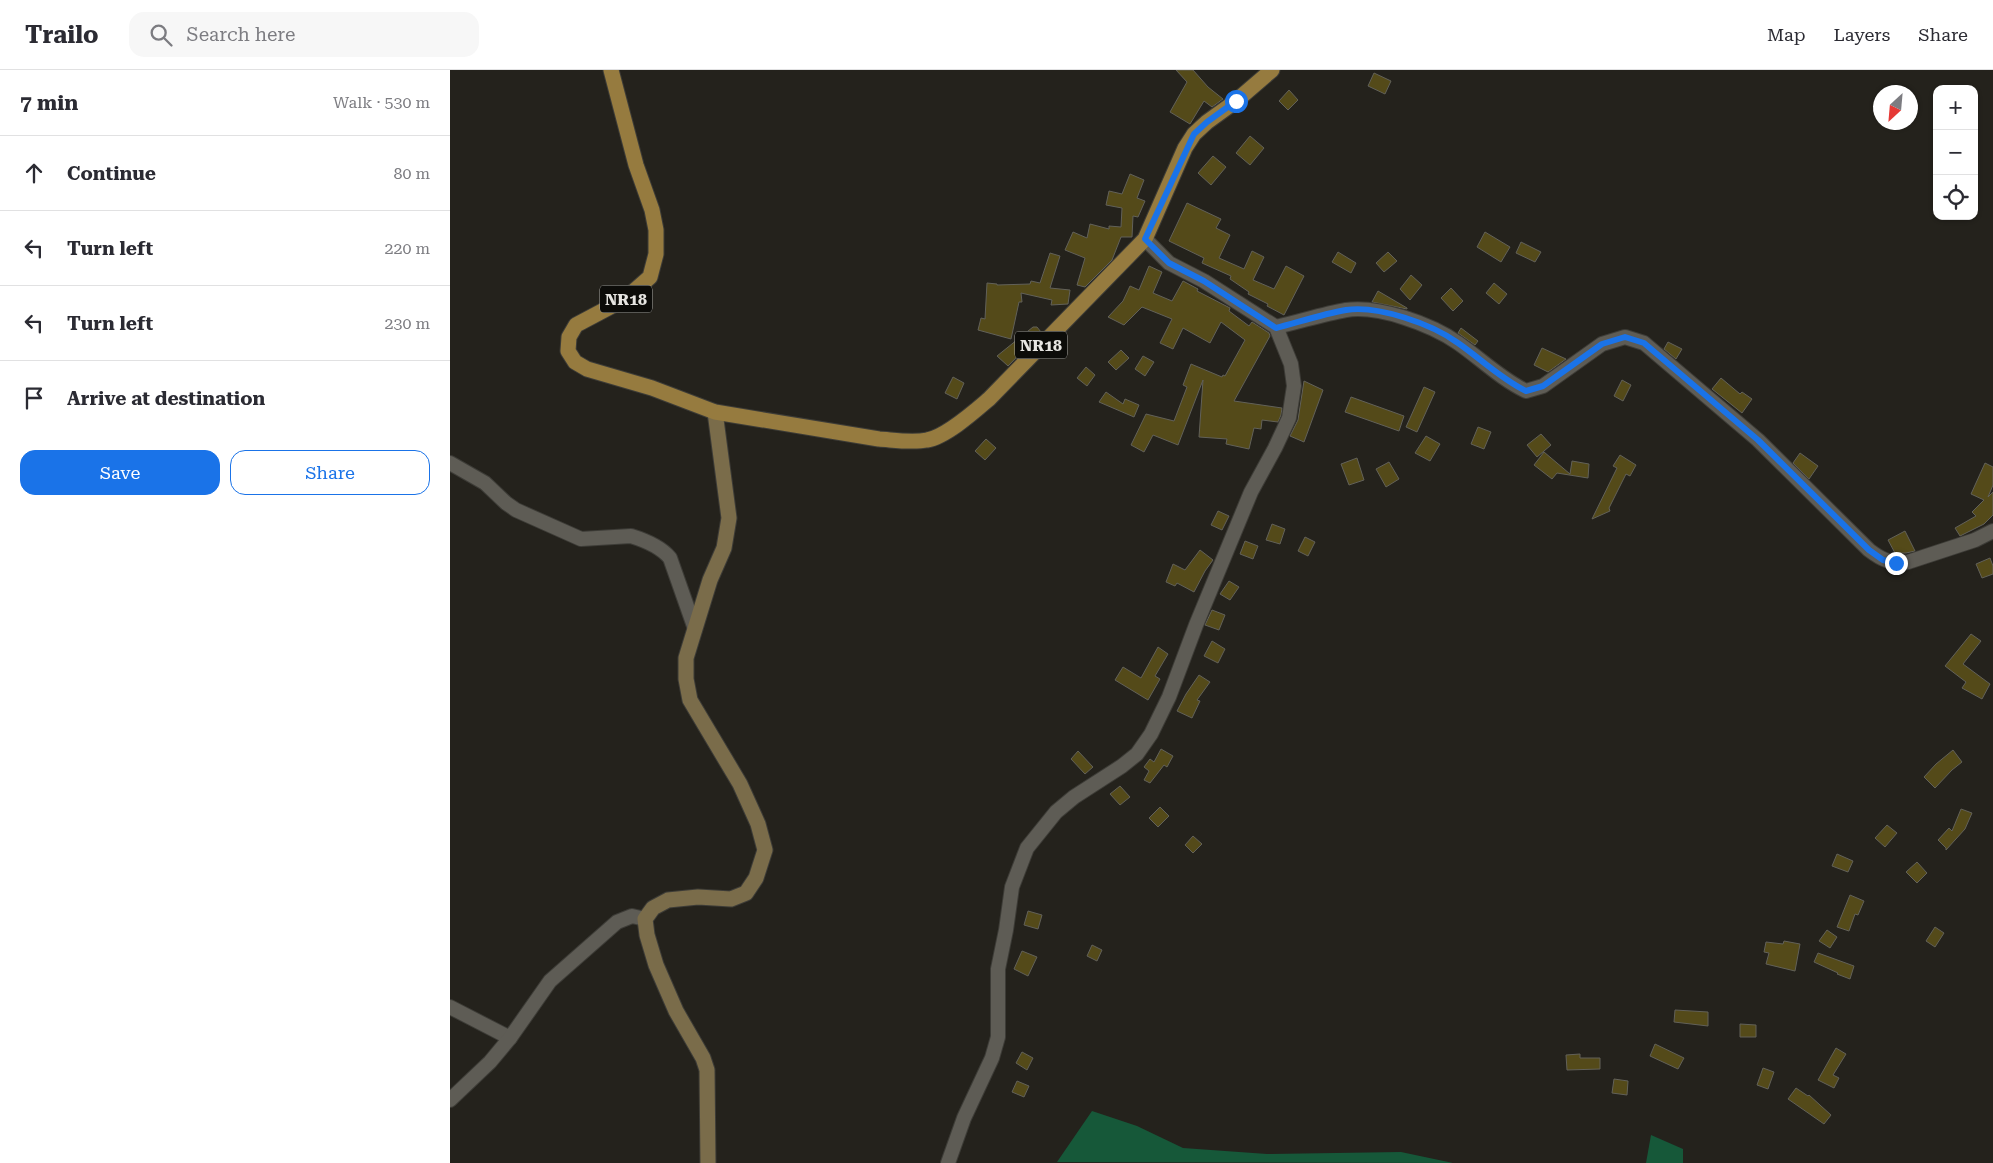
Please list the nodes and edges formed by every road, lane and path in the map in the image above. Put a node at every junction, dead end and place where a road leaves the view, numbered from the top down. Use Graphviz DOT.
graph roads {
  1 [pos="611,70"];
  2 [pos="1272,70"];
  3 [pos="1145,239"];
  4 [pos="1276,328"];
  5 [pos="715,412"];
  6 [pos="450,463"];
  7 [pos="1993,532"];
  8 [pos="695,630"];
  9 [pos="645,919"];
  10 [pos="450,1007"];
  11 [pos="510,1038"];
  12 [pos="450,1100"];
  13 [pos="708,1163"];
  14 [pos="948,1163"];
  1 -- 5 [label="main road, NR18"];
  2 -- 3 [label="main road, NR18"];
  3 -- 4 [label="street"];
  3 -- 5 [label="main road, NR18"];
  4 -- 7 [label="street"];
  4 -- 14 [label="street"];
  5 -- 8 [label="main road"];
  6 -- 8 [label="street"];
  8 -- 9 [label="main road"];
  9 -- 11 [label="street"];
  9 -- 13 [label="main road"];
  10 -- 11 [label="street"];
  11 -- 12 [label="street"];
}
